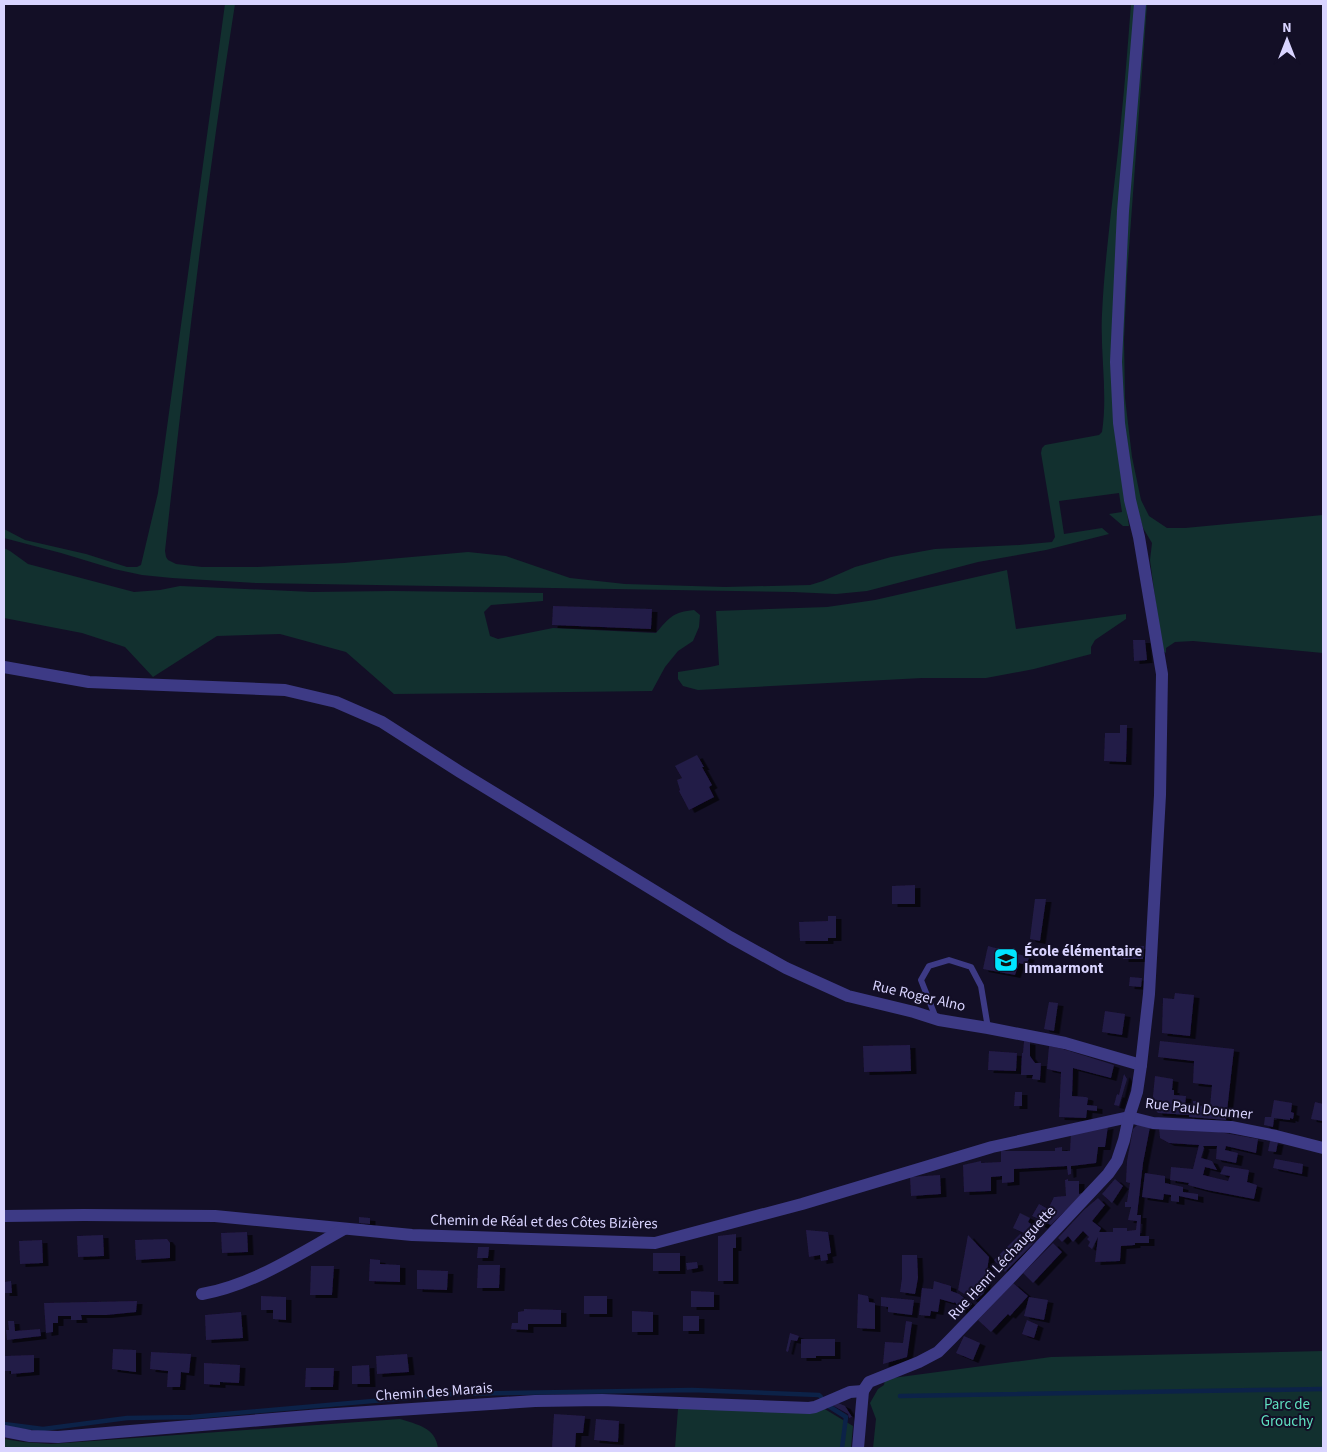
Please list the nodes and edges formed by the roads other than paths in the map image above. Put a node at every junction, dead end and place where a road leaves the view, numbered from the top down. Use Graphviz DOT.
graph roads {
  1 [pos="1140,4"];
  2 [pos="4,667"];
  3 [pos="937,1020"];
  4 [pos="988,1028"];
  5 [pos="1141,1065"];
  6 [pos="1129,1117"];
  7 [pos="1323,1148"];
  8 [pos="4,1216"];
  9 [pos="344,1229"];
  10 [pos="202,1294"];
  11 [pos="863,1391"];
  12 [pos="4,1431"];
  13 [pos="858,1448"];
  1 -- 5 [label="street, Rue Henri Léchauguette"];
  2 -- 3 [label="street, Rue Roger Alno"];
  3 -- 4 [label="street, Rue Roger Alno"];
  3 -- 4 [label="lane"];
  4 -- 5 [label="street, Rue Roger Alno"];
  5 -- 6 [label="street, Rue Henri Léchauguette"];
  6 -- 7 [label="street, Rue Paul Doumer"];
  6 -- 9 [label="street, Chemin de Réal et des Côtes Bizières"];
  6 -- 11 [label="street, Rue Henri Léchauguette"];
  8 -- 9 [label="street, Chemin de Réal et des Côtes Bizières"];
  9 -- 10 [label="street"];
  11 -- 12 [label="street, Chemin des Marais"];
  11 -- 13 [label="street"];
}
